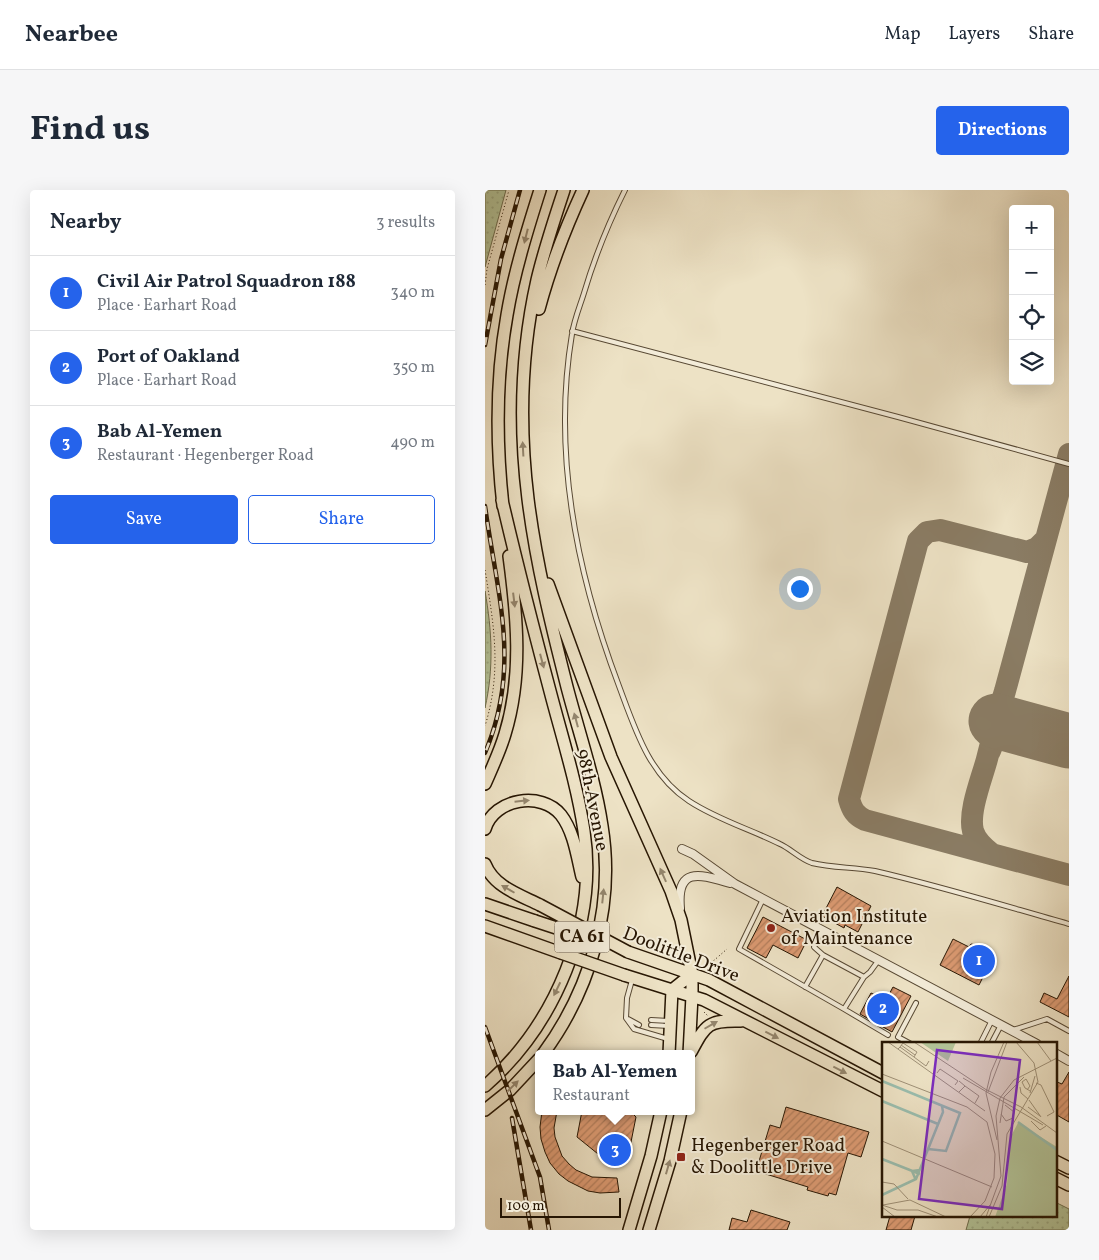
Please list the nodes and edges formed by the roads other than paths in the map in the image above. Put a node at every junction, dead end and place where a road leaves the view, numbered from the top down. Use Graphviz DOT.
graph roads {
  1 [pos="540,190"];
  2 [pos="564,190"];
  3 [pos="583,190"];
  4 [pos="625,190"];
  5 [pos="572,331"];
  6 [pos="524,372"];
  7 [pos="1069,464"];
  8 [pos="528,497"];
  9 [pos="502,500"];
  10 [pos="485,784"];
  11 [pos="485,828"];
  12 [pos="683,849"];
  13 [pos="485,864"];
  14 [pos="735,884"];
  15 [pos="585,890"];
  16 [pos="763,899"];
  17 [pos="485,904"];
  18 [pos="681,920"];
  19 [pos="1069,924"];
  20 [pos="485,926"];
  21 [pos="822,930"];
  22 [pos="629,952"];
  23 [pos="823,955"];
  24 [pos="879,960"];
  25 [pos="692,974"];
  26 [pos="628,976"];
  27 [pos="864,977"];
  28 [pos="805,987"];
  29 [pos="673,990"];
  30 [pos="693,996"];
  31 [pos="916,1003"];
  32 [pos="844,1009"];
  33 [pos="627,1018"];
  34 [pos="992,1020"];
  35 [pos="639,1022"];
  36 [pos="746,1022"];
  37 [pos="651,1023"];
  38 [pos="671,1024"];
  39 [pos="1001,1025"];
  40 [pos="1012,1030"];
  41 [pos="1069,1031"];
  42 [pos="888,1035"];
  43 [pos="670,1040"];
  44 [pos="907,1042"];
  45 [pos="981,1042"];
  46 [pos="992,1042"];
  47 [pos="1033,1042"];
  48 [pos="546,1050"];
  49 [pos="669,1050"];
  50 [pos="689,1050"];
  51 [pos="691,1050"];
  52 [pos="1057,1054"];
  53 [pos="1069,1061"];
  54 [pos="535,1063"];
  55 [pos="882,1072"];
  56 [pos="485,1086"];
  57 [pos="882,1090"];
  58 [pos="485,1110"];
  59 [pos="660,1115"];
  60 [pos="680,1115"];
  61 [pos="1057,1162"];
  62 [pos="1069,1168"];
  63 [pos="1057,1179"];
  64 [pos="1069,1185"];
  65 [pos="636,1208"];
  66 [pos="654,1214"];
  67 [pos="629,1230"];
  68 [pos="649,1230"];
  1 -- 9 [label="main road, one-way"];
  2 -- 6 [label="main road"];
  3 -- 6 [label="main road"];
  4 -- 5 [label="lane"];
  5 -- 7 [label="lane"];
  5 -- 19 [label="lane"];
  8 -- 6 [label="main road, one-way"];
  18 -- 8 [label="main road, one-way"];
  48 -- 8 [label="main road, 98th Avenue, one-way"];
  9 -- 10 [label="main road, one-way"];
  9 -- 15 [label="main road, 98th Avenue, one-way"];
  11 -- 15 [label="main road, one-way"];
  12 -- 14 [label="street"];
  22 -- 13 [label="main road, one-way, bridge"];
  14 -- 16 [label="street"];
  14 -- 18 [label="street"];
  15 -- 56 [label="main road, 98th Avenue, one-way"];
  16 -- 21 [label="street"];
  16 -- 28 [label="lane"];
  17 -- 22 [label="main road, Doolittle Drive / CA 61, bridge"];
  18 -- 25 [label="main road"];
  20 -- 26 [label="main road, Doolittle Drive / CA 61, bridge"];
  21 -- 23 [label="lane"];
  21 -- 24 [label="street"];
  22 -- 25 [label="main road, Doolittle Drive / CA 61"];
  23 -- 27 [label="lane"];
  23 -- 28 [label="lane"];
  24 -- 27 [label="lane"];
  24 -- 34 [label="street"];
  25 -- 29 [label="main road"];
  25 -- 30 [label="main road"];
  25 -- 55 [label="main road, Doolittle Drive / CA 61"];
  26 -- 29 [label="main road, Doolittle Drive / CA 61"];
  26 -- 33 [label="lane"];
  27 -- 32 [label="lane"];
  28 -- 32 [label="lane"];
  29 -- 30 [label="main road, Doolittle Drive / CA 61"];
  29 -- 38 [label="main road"];
  30 -- 36 [label="main road, Doolittle Drive / CA 61"];
  30 -- 50 [label="main road"];
  31 -- 44 [label="lane"];
  32 -- 42 [label="lane"];
  33 -- 35 [label="lane"];
  33 -- 43 [label="lane"];
  34 -- 39 [label="street"];
  34 -- 45 [label="lane"];
  51 -- 36 [label="main road, one-way"];
  36 -- 57 [label="main road, Doolittle Drive / CA 61, one-way"];
  37 -- 38 [label="lane"];
  38 -- 43 [label="main road"];
  39 -- 40 [label="street"];
  39 -- 46 [label="lane"];
  40 -- 41 [label="lane"];
  40 -- 47 [label="street"];
  43 -- 49 [label="main road"];
  52 -- 53 [label="street"];
  58 -- 54 [label="main road, one-way"];
  59 -- 65 [label="main road"];
  66 -- 60 [label="main road, one-way"];
  61 -- 62 [label="main road"];
  63 -- 64 [label="main road"];
  65 -- 66 [label="main road"];
  65 -- 67 [label="main road"];
  66 -- 68 [label="main road"];
}
